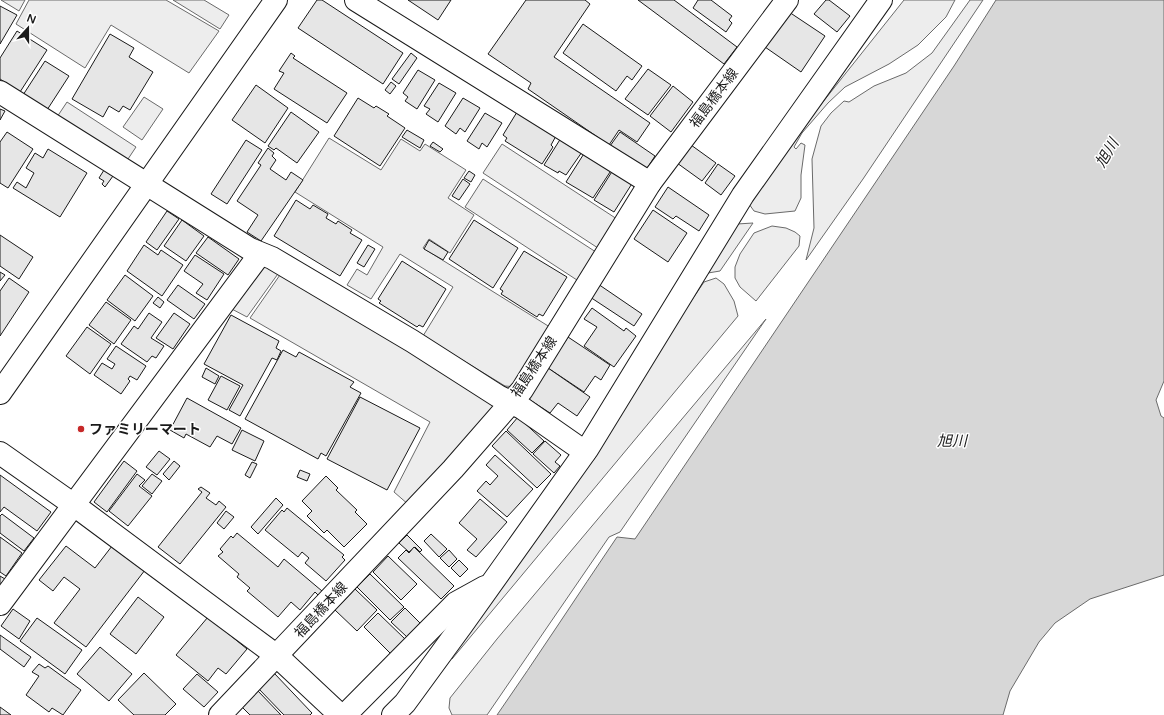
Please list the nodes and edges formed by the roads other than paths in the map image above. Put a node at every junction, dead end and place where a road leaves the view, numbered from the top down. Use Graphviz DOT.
graph roads {
  1 [pos="276,0"];
  2 [pos="356,0"];
  3 [pos="786,0"];
  4 [pos="881,0"];
  5 [pos="0,92"];
  6 [pos="650,183"];
  7 [pos="148,185"];
  8 [pos="260,254"];
  9 [pos="0,393"];
  10 [pos="510,402"];
  11 [pos="585,452"];
  12 [pos="0,453"];
  13 [pos="74,505"];
  14 [pos="492,583"];
  15 [pos="0,604"];
  16 [pos="277,656"];
  17 [pos="220,715"];
  18 [pos="340,715"];
  19 [pos="345,715"];
  20 [pos="393,715"];
  1 -- 7 [label="street"];
  2 -- 6 [label="street"];
  3 -- 6 [label="street, 福島橋本線"];
  4 -- 11 [label="street"];
  5 -- 7 [label="street"];
  6 -- 10 [label="street, 福島橋本線"];
  7 -- 8 [label="street"];
  7 -- 9 [label="street"];
  8 -- 10 [label="street"];
  8 -- 13 [label="street"];
  10 -- 11 [label="street"];
  10 -- 16 [label="street, 福島橋本線"];
  11 -- 14 [label="street"];
  12 -- 13 [label="street"];
  13 -- 15 [label="street"];
  13 -- 16 [label="street"];
  14 -- 19 [label="street"];
  14 -- 20 [label="street"];
  16 -- 17 [label="street, 福島橋本線"];
  16 -- 18 [label="street"];
}
